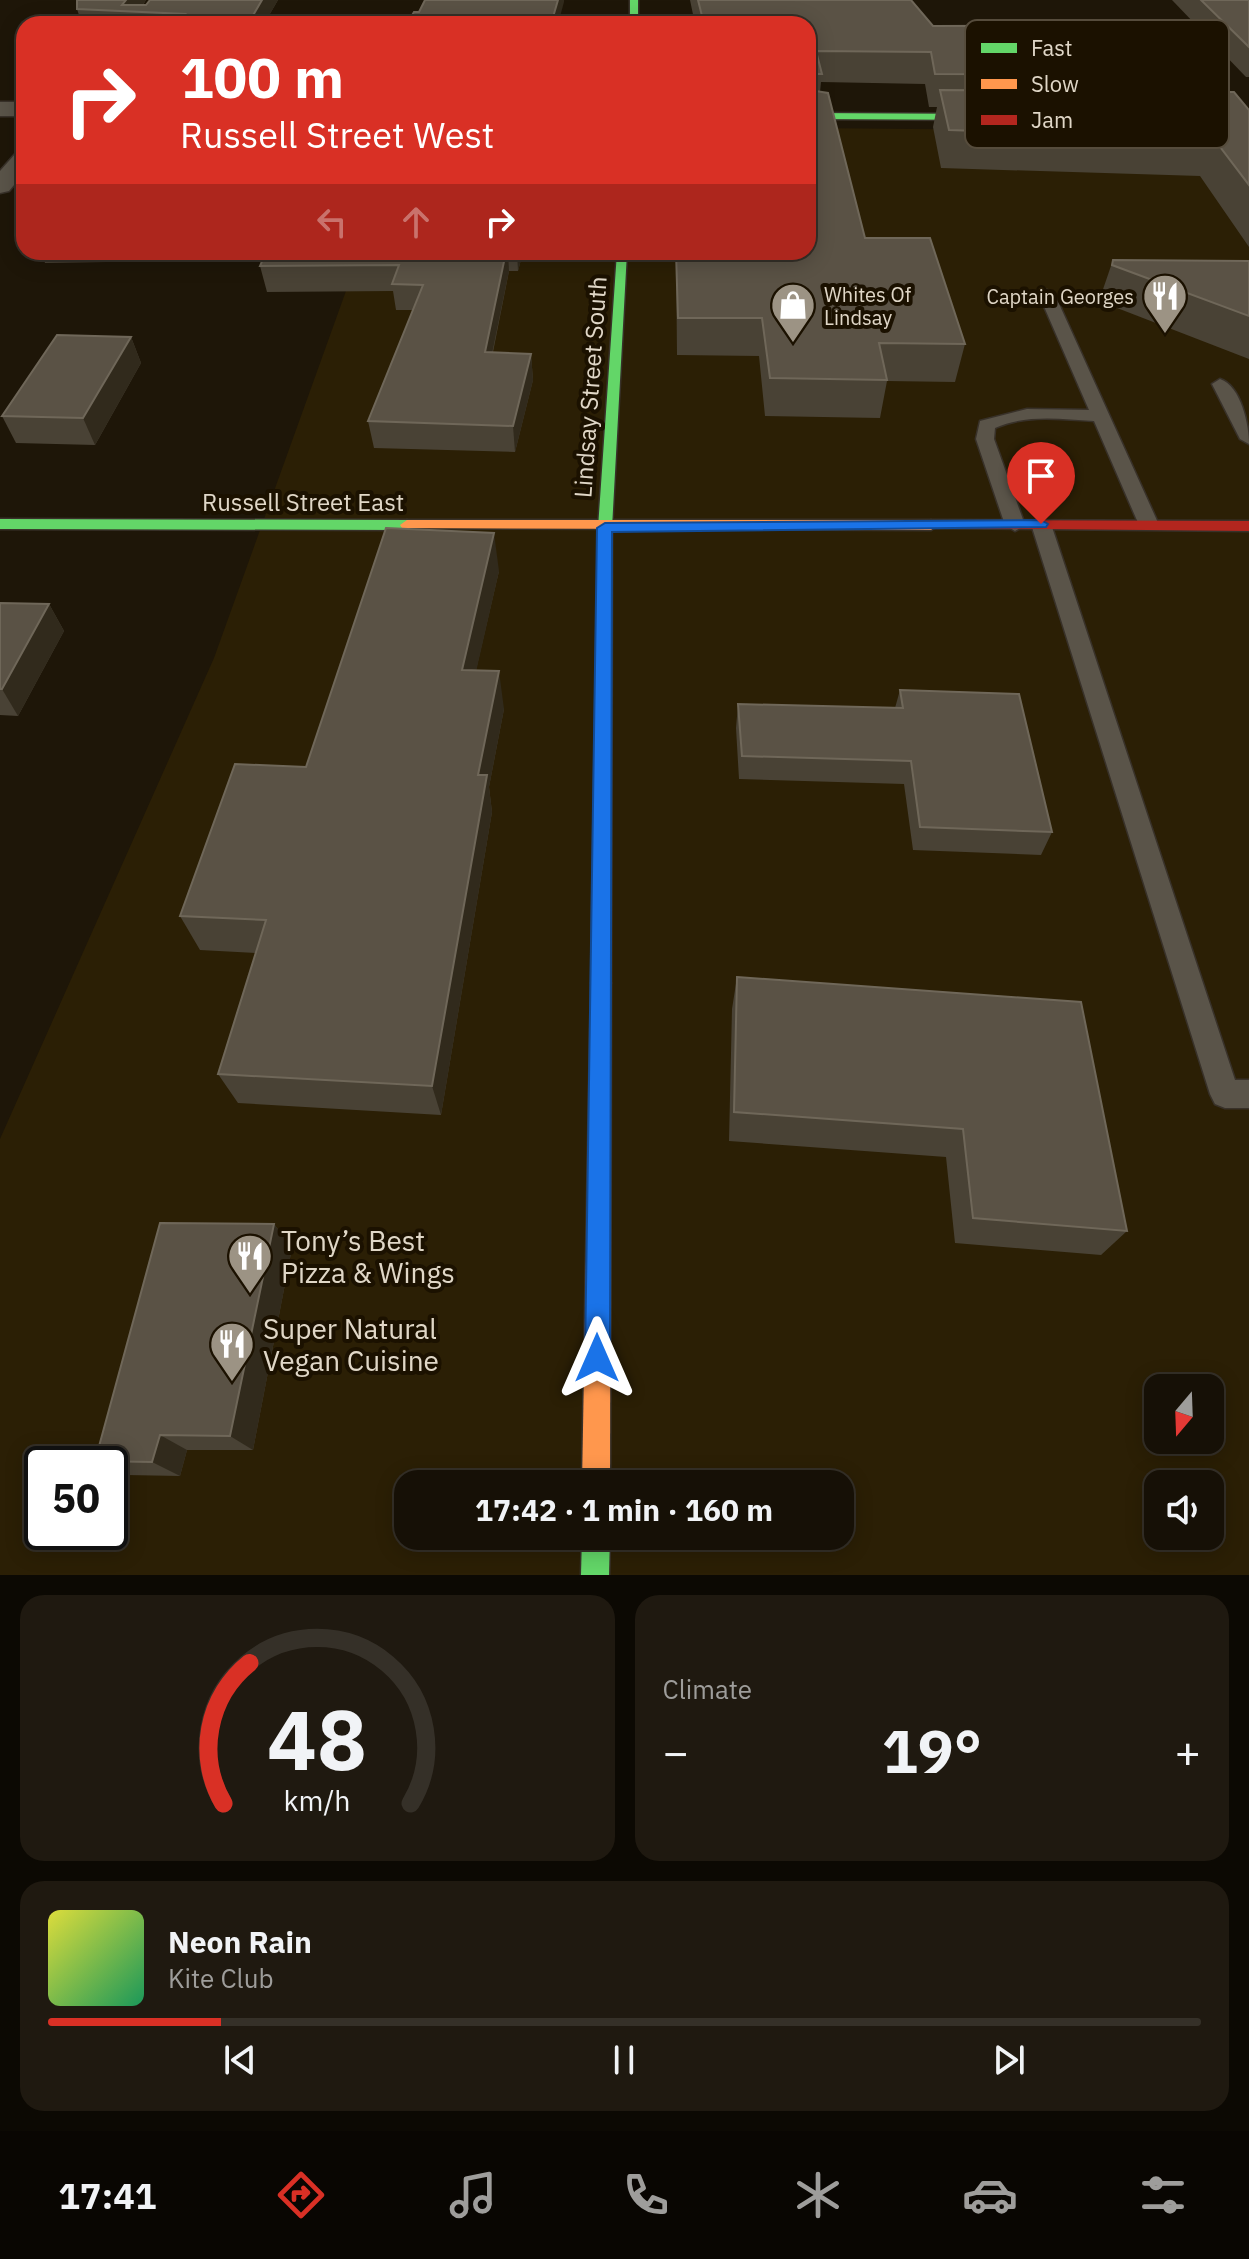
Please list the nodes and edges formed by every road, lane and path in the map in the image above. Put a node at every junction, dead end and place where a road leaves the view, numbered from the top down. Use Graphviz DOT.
graph roads {
  1 [pos="816,116"];
  2 [pos="965,117"];
  3 [pos="16,167"];
  4 [pos="0,186"];
  5 [pos="622,260"];
  6 [pos="1047,295"];
  7 [pos="1220,384"];
  8 [pos="1100,416"];
  9 [pos="1249,439"];
  10 [pos="0,524"];
  11 [pos="1041,524"];
  12 [pos="1015,525"];
  13 [pos="1149,525"];
  14 [pos="1249,526"];
  15 [pos="605,528"];
  16 [pos="1249,1094"];
  17 [pos="596,1470"];
  18 [pos="596,1550"];
  19 [pos="595,1575"];
  1 -- 2 [label="street"];
  3 -- 4 [label="street"];
  5 -- 15 [label="street, Lindsay Street South"];
  6 -- 8 [label="lane"];
  7 -- 9 [label="lane"];
  8 -- 12 [label="lane"];
  8 -- 13 [label="lane"];
  10 -- 15 [label="street, Russell Street East"];
  11 -- 12 [label="street, Russell Street East"];
  11 -- 13 [label="street, Russell Street East"];
  11 -- 16 [label="lane"];
  12 -- 15 [label="street, Russell Street East"];
  13 -- 14 [label="street, Russell Street East"];
  15 -- 17 [label="street, Lindsay Street South"];
  18 -- 19 [label="street"];
}
